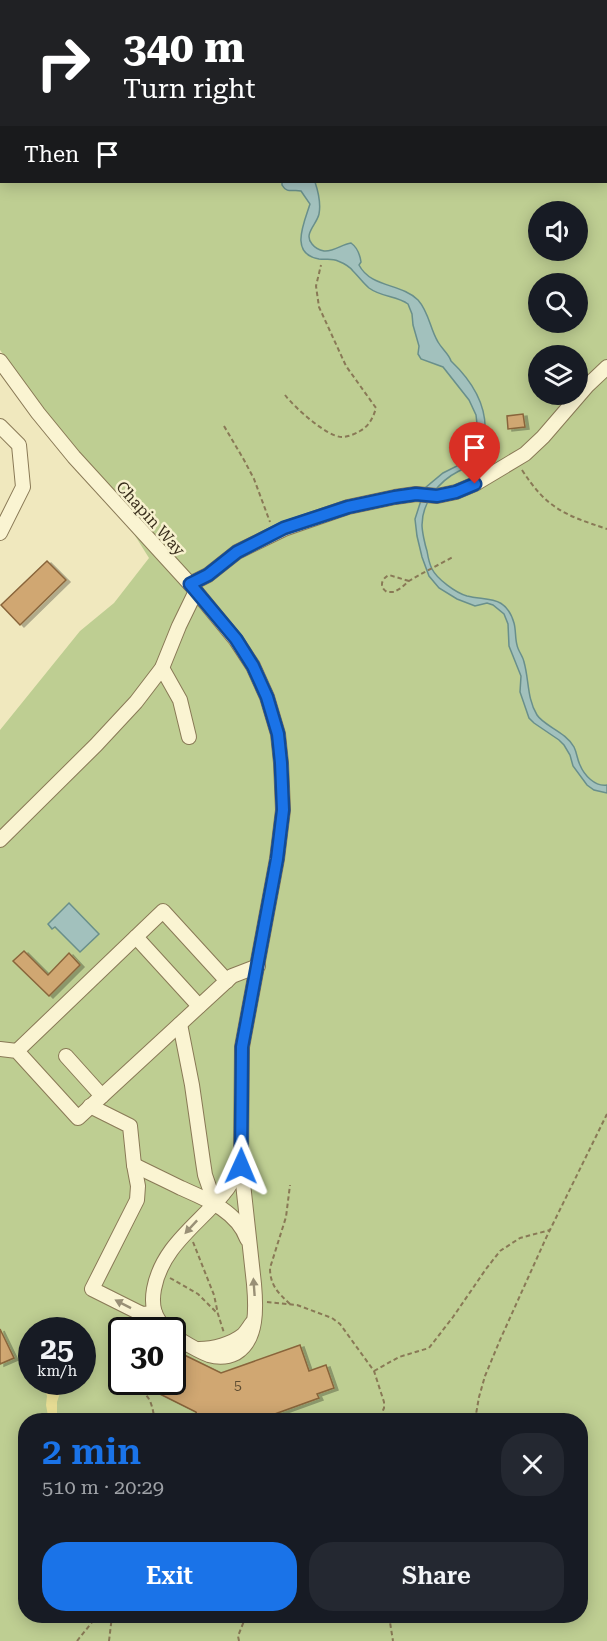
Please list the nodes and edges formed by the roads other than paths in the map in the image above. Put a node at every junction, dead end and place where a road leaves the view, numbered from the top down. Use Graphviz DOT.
graph roads {
  1 [pos="0,361"];
  2 [pos="607,367"];
  3 [pos="0,426"];
  4 [pos="0,533"];
  5 [pos="193,588"];
  6 [pos="162,668"];
  7 [pos="189,737"];
  8 [pos="3,835"];
  9 [pos="136,937"];
  10 [pos="258,966"];
  11 [pos="227,981"];
  12 [pos="199,1006"];
  13 [pos="180,1024"];
  14 [pos="0,1049"];
  15 [pos="17,1051"];
  16 [pos="66,1056"];
  17 [pos="102,1096"];
  18 [pos="90,1106"];
  19 [pos="134,1165"];
  20 [pos="241,1166"];
  21 [pos="215,1204"];
  22 [pos="250,1249"];
  23 [pos="155,1313"];
  24 [pos="156,1317"];
  25 [pos="253,1323"];
  26 [pos="186,1343"];
  27 [pos="197,1349"];
  1 -- 5 [label="street, Chapin Way"];
  2 -- 5 [label="street"];
  3 -- 4 [label="street"];
  5 -- 6 [label="street"];
  5 -- 10 [label="street, Chapin Way"];
  6 -- 7 [label="street"];
  6 -- 8 [label="street"];
  9 -- 11 [label="street"];
  9 -- 12 [label="street"];
  9 -- 15 [label="street"];
  10 -- 11 [label="street"];
  10 -- 20 [label="street, Chapin Way"];
  11 -- 12 [label="street"];
  12 -- 13 [label="street"];
  13 -- 17 [label="street"];
  13 -- 21 [label="street"];
  14 -- 15 [label="street"];
  15 -- 18 [label="street"];
  16 -- 17 [label="street"];
  17 -- 18 [label="street"];
  18 -- 19 [label="street"];
  19 -- 21 [label="street"];
  23 -- 19 [label="street, one-way"];
  20 -- 21 [label="street"];
  20 -- 22 [label="street, Chapin Way"];
  21 -- 22 [label="street"];
  21 -- 23 [label="street, one-way"];
  25 -- 22 [label="street, Chapin Way, one-way"];
  23 -- 24 [label="street"];
  25 -- 27 [label="street"];
  25 -- 27 [label="street, Chapin Way"];
  26 -- 27 [label="street, Chapin Way"];
}
